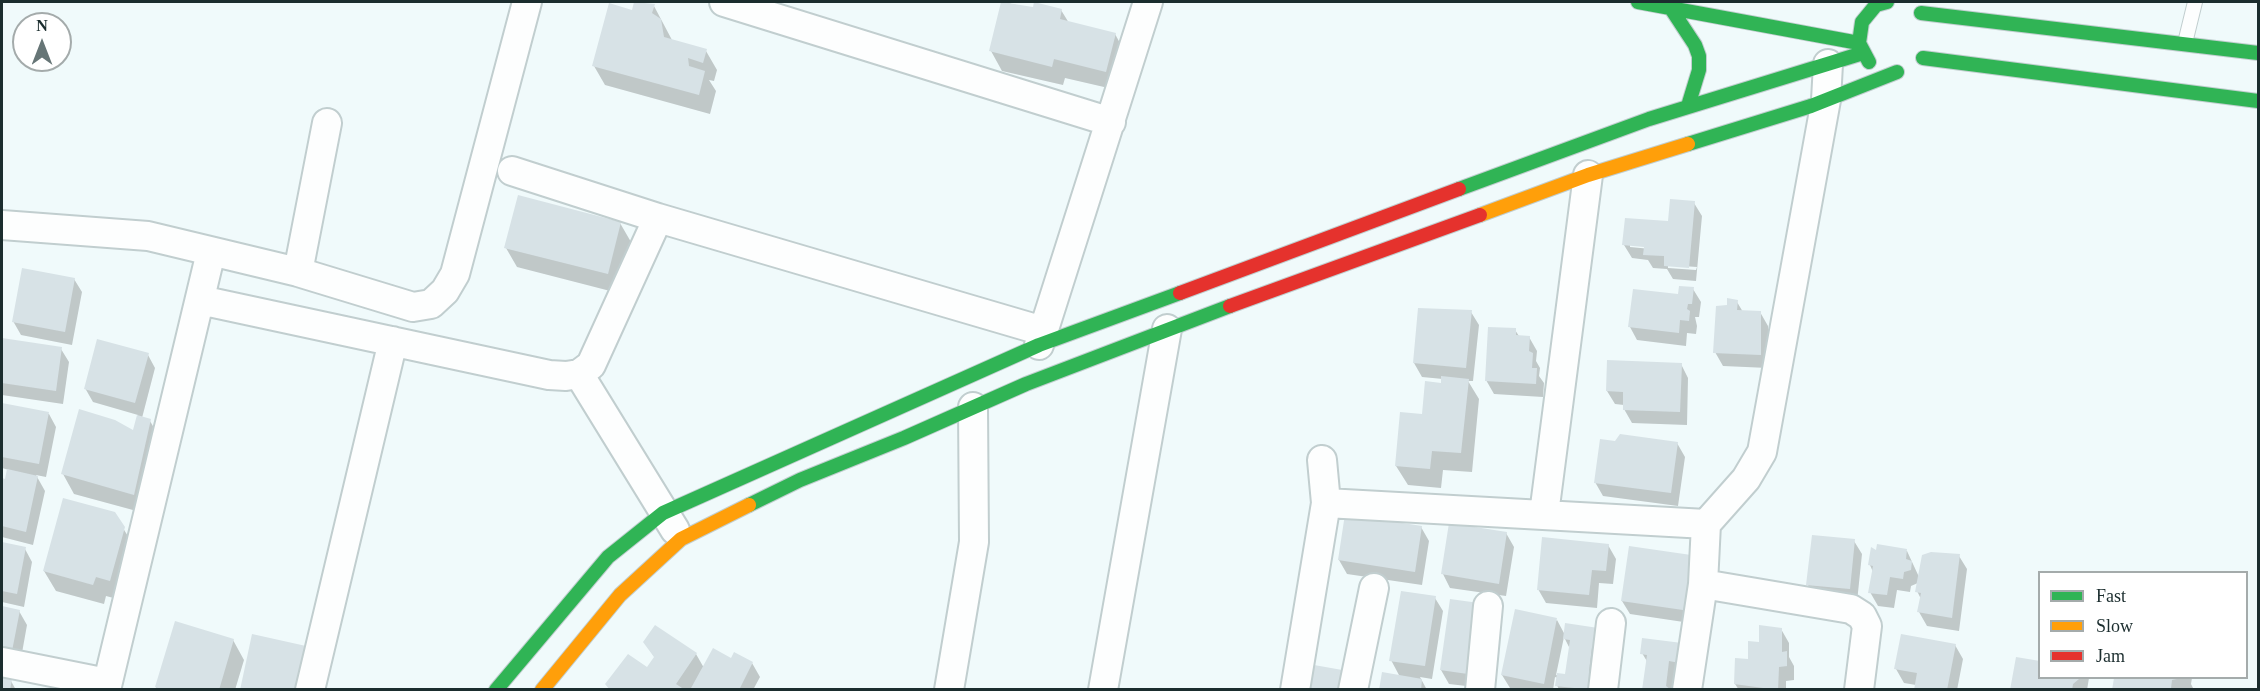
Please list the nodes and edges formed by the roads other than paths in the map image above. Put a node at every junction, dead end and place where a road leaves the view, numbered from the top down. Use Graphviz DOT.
graph roads {
  1 [pos="527,2"];
  2 [pos="724,2"];
  3 [pos="1148,2"];
  4 [pos="1638,2"];
  5 [pos="1858,2"];
  6 [pos="2195,2"];
  7 [pos="1882,3"];
  8 [pos="1670,8"];
  9 [pos="1920,14"];
  10 [pos="2185,43"];
  11 [pos="1861,48"];
  12 [pos="2259,53"];
  13 [pos="1828,63"];
  14 [pos="1914,63"];
  15 [pos="1826,100"];
  16 [pos="2259,101"];
  17 [pos="1688,106"];
  18 [pos="1111,122"];
  19 [pos="327,123"];
  20 [pos="512,171"];
  21 [pos="1588,175"];
  22 [pos="658,218"];
  23 [pos="2,225"];
  24 [pos="211,252"];
  25 [pos="297,272"];
  26 [pos="200,300"];
  27 [pos="1167,328"];
  28 [pos="1124,330"];
  29 [pos="1041,338"];
  30 [pos="393,341"];
  31 [pos="579,374"];
  32 [pos="973,407"];
  33 [pos="1322,460"];
  34 [pos="1326,503"];
  35 [pos="663,513"];
  36 [pos="1544,514"];
  37 [pos="1706,524"];
  38 [pos="681,539"];
  39 [pos="1703,584"];
  40 [pos="1374,588"];
  41 [pos="1488,606"];
  42 [pos="1611,623"];
  43 [pos="2,662"];
  44 [pos="106,687"];
  45 [pos="310,690"];
  46 [pos="496,690"];
  47 [pos="542,690"];
  48 [pos="949,690"];
  49 [pos="1103,690"];
  50 [pos="1295,690"];
  51 [pos="1353,690"];
  52 [pos="1480,690"];
  53 [pos="1603,690"];
  54 [pos="1687,690"];
  55 [pos="1859,690"];
  1 -- 25 [label="street"];
  2 -- 18 [label="street"];
  3 -- 18 [label="street"];
  4 -- 8 [label="street"];
  5 -- 7 [label="street"];
  6 -- 10 [label="lane"];
  7 -- 11 [label="street"];
  8 -- 11 [label="street"];
  8 -- 17 [label="street"];
  9 -- 10 [label="street"];
  10 -- 12 [label="street"];
  11 -- 13 [label="street"];
  11 -- 14 [label="street"];
  13 -- 15 [label="street"];
  13 -- 17 [label="street"];
  14 -- 15 [label="street"];
  14 -- 16 [label="street"];
  15 -- 21 [label="street"];
  15 -- 37 [label="street"];
  17 -- 28 [label="street"];
  18 -- 29 [label="street"];
  19 -- 25 [label="street"];
  20 -- 22 [label="street"];
  21 -- 27 [label="street"];
  21 -- 36 [label="street"];
  22 -- 29 [label="street"];
  22 -- 31 [label="street"];
  23 -- 24 [label="street"];
  24 -- 25 [label="street"];
  24 -- 26 [label="street"];
  26 -- 30 [label="street"];
  26 -- 44 [label="street"];
  27 -- 28 [label="street"];
  27 -- 49 [label="street"];
  28 -- 29 [label="street"];
  28 -- 32 [label="street"];
  29 -- 35 [label="street"];
  30 -- 31 [label="street"];
  30 -- 45 [label="street"];
  31 -- 35 [label="street"];
  32 -- 38 [label="street"];
  32 -- 48 [label="street"];
  33 -- 34 [label="street"];
  34 -- 36 [label="street"];
  34 -- 50 [label="street"];
  35 -- 38 [label="street"];
  35 -- 46 [label="street"];
  36 -- 37 [label="street"];
  37 -- 39 [label="street"];
  38 -- 47 [label="street"];
  39 -- 54 [label="street"];
  39 -- 55 [label="street"];
  40 -- 51 [label="street"];
  41 -- 52 [label="street"];
  42 -- 53 [label="street"];
  43 -- 44 [label="street"];
}
